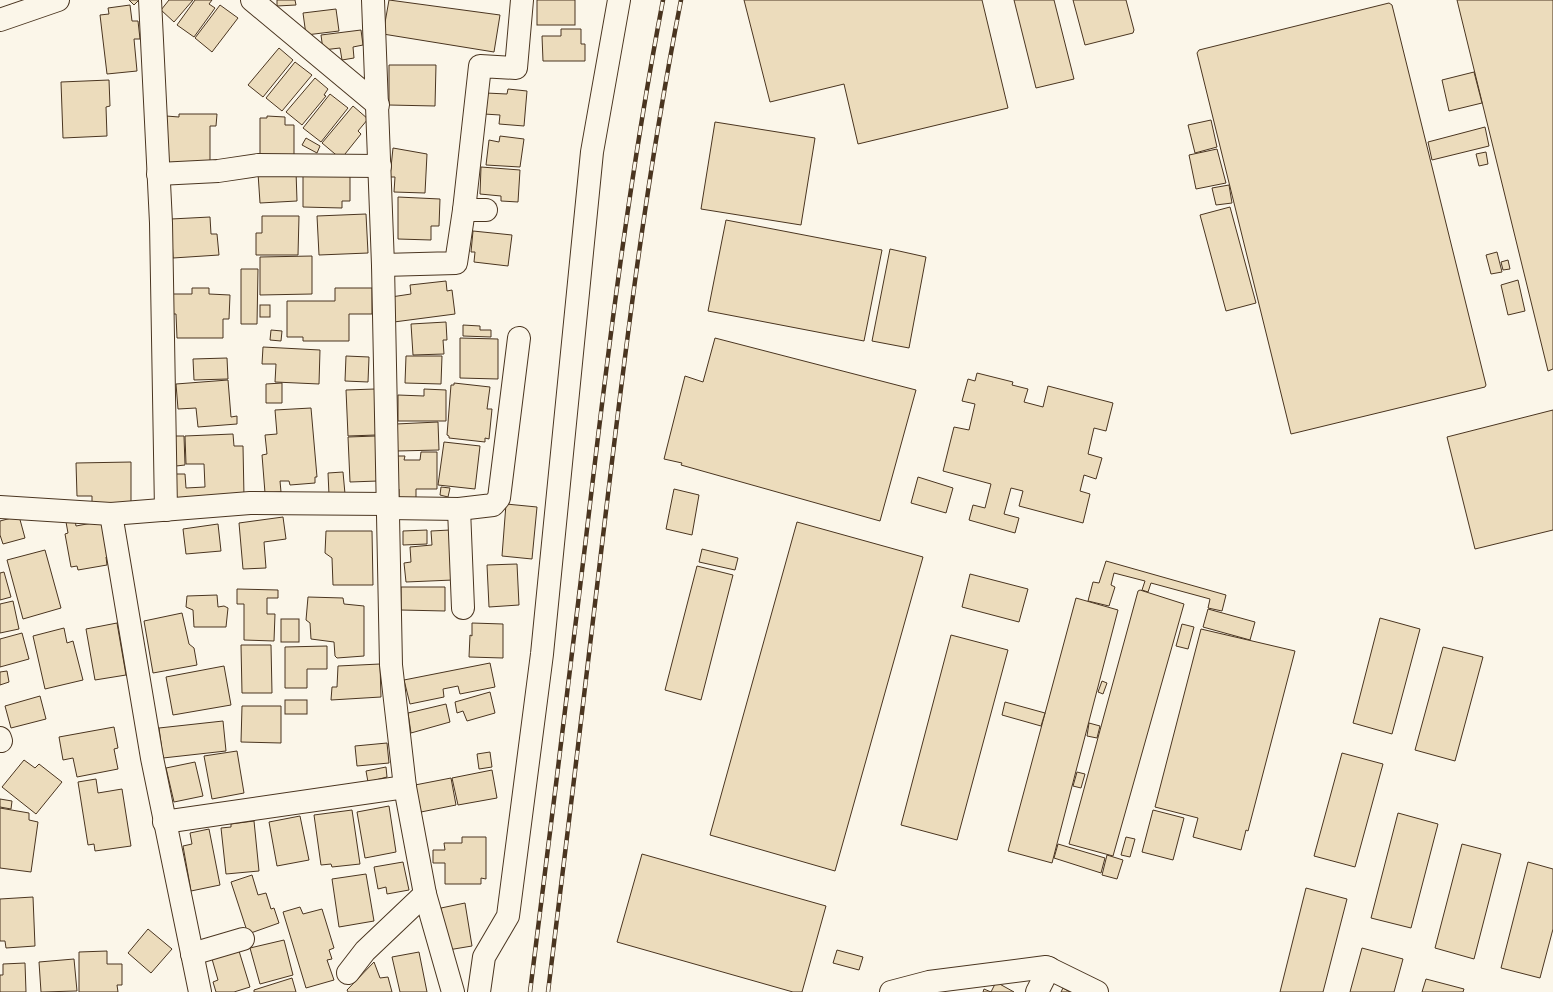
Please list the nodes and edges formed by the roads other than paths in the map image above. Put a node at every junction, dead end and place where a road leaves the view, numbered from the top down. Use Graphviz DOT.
graph roads {
  1 [pos="58,0"];
  2 [pos="150,0"];
  3 [pos="252,0"];
  4 [pos="373,0"];
  5 [pos="522,0"];
  6 [pos="619,0"];
  7 [pos="2,13"];
  8 [pos="378,105"];
  9 [pos="380,166"];
  10 [pos="158,174"];
  11 [pos="464,210"];
  12 [pos="486,210"];
  13 [pos="384,265"];
  14 [pos="519,338"];
  15 [pos="388,506"];
  16 [pos="0,507"];
  17 [pos="460,509"];
  18 [pos="166,510"];
  19 [pos="111,514"];
  20 [pos="463,608"];
  21 [pos="405,787"];
  22 [pos="164,822"];
  23 [pos="425,894"];
  24 [pos="243,939"];
  25 [pos="192,954"];
  26 [pos="1049,968"];
  27 [pos="348,973"];
  28 [pos="200,992"];
  29 [pos="454,992"];
  30 [pos="479,992"];
  31 [pos="891,992"];
  32 [pos="1037,992"];
  33 [pos="1097,992"];
  1 -- 7 [label="street"];
  2 -- 10 [label="street"];
  3 -- 8 [label="street"];
  4 -- 8 [label="street"];
  5 -- 11 [label="street"];
  6 -- 30 [label="street"];
  8 -- 9 [label="street"];
  9 -- 10 [label="street"];
  9 -- 13 [label="street"];
  10 -- 18 [label="street"];
  11 -- 12 [label="street"];
  11 -- 13 [label="street"];
  13 -- 15 [label="street"];
  14 -- 17 [label="street"];
  15 -- 17 [label="street"];
  15 -- 18 [label="street"];
  15 -- 21 [label="street"];
  16 -- 19 [label="street"];
  17 -- 20 [label="street"];
  18 -- 19 [label="street"];
  19 -- 22 [label="street"];
  21 -- 22 [label="street"];
  21 -- 23 [label="street"];
  22 -- 25 [label="street"];
  23 -- 27 [label="street"];
  23 -- 29 [label="street"];
  24 -- 25 [label="street"];
  25 -- 28 [label="street"];
  26 -- 31 [label="street"];
  26 -- 32 [label="street"];
  26 -- 33 [label="street"];
}
